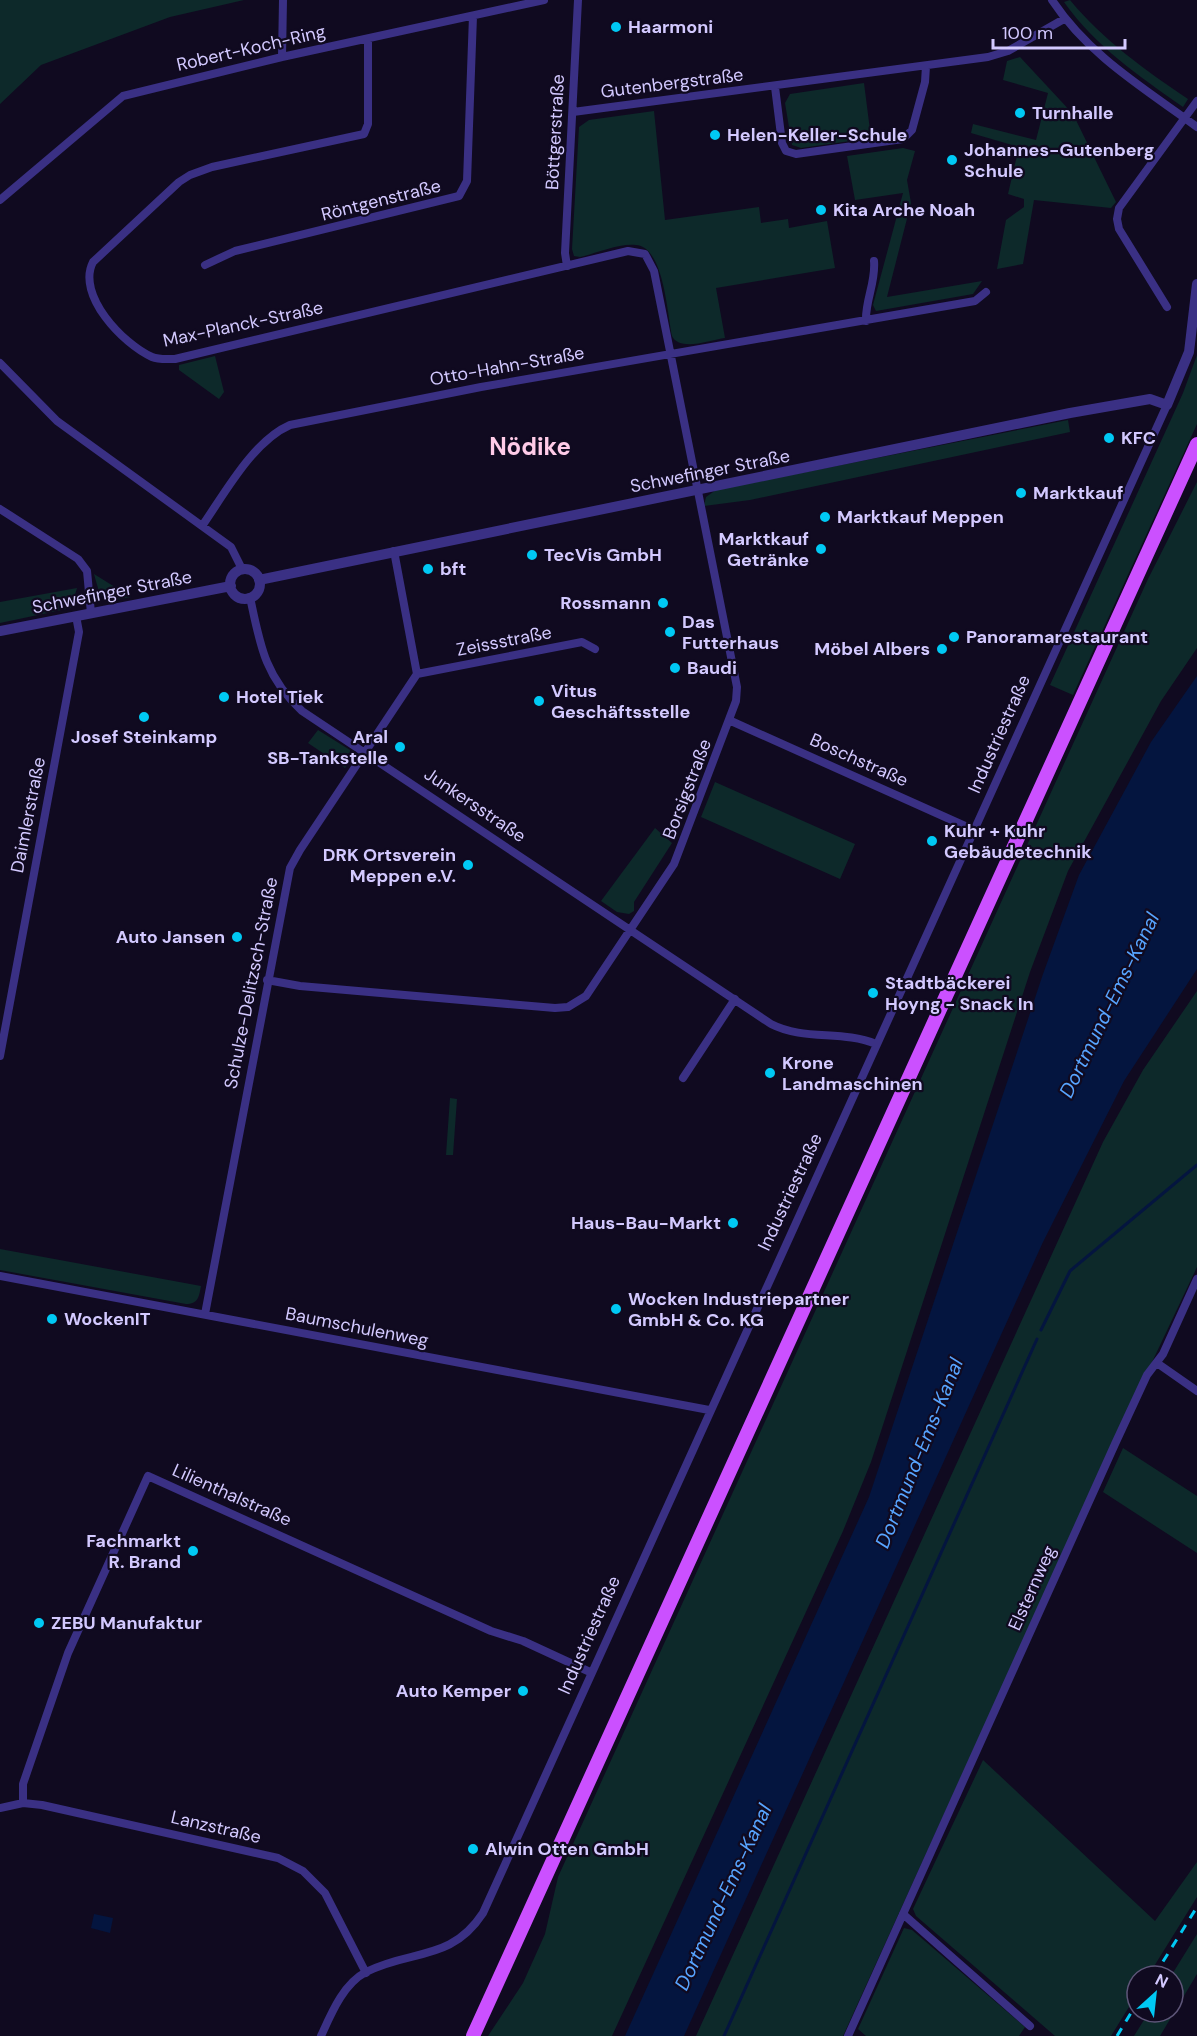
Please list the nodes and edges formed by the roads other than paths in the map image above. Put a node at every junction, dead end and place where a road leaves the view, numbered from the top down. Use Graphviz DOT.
graph roads {
  1 [pos="283,0"];
  2 [pos="544,0"];
  3 [pos="578,0"];
  4 [pos="1052,0"];
  5 [pos="473,16"];
  6 [pos="1064,19"];
  7 [pos="368,39"];
  8 [pos="282,57"];
  9 [pos="926,66"];
  10 [pos="775,87"];
  11 [pos="1197,101"];
  12 [pos="573,112"];
  13 [pos="1184,118"];
  14 [pos="1197,127"];
  15 [pos="0,200"];
  16 [pos="645,254"];
  17 [pos="874,261"];
  18 [pos="205,265"];
  19 [pos="567,266"];
  20 [pos="1197,284"];
  21 [pos="986,292"];
  22 [pos="1167,307"];
  23 [pos="866,321"];
  24 [pos="670,353"];
  25 [pos="0,363"];
  26 [pos="1167,405"];
  27 [pos="1197,444"];
  28 [pos="1197,457"];
  29 [pos="698,490"];
  30 [pos="0,509"];
  31 [pos="1166,509"];
  32 [pos="202,526"];
  33 [pos="394,551"];
  34 [pos="242,569"];
  35 [pos="259,580"];
  36 [pos="231,586"];
  37 [pos="250,597"];
  38 [pos="91,613"];
  39 [pos="76,616"];
  40 [pos="0,631"];
  41 [pos="596,649"];
  42 [pos="417,674"];
  43 [pos="730,721"];
  44 [pos="364,752"];
  45 [pos="974,830"];
  46 [pos="630,931"];
  47 [pos="267,980"];
  48 [pos="735,999"];
  49 [pos="876,1044"];
  50 [pos="0,1056"];
  51 [pos="683,1078"];
  52 [pos="0,1276"];
  53 [pos="1197,1279"];
  54 [pos="205,1314"];
  55 [pos="1156,1363"];
  56 [pos="1197,1391"];
  57 [pos="709,1410"];
  58 [pos="591,1672"];
  59 [pos="23,1803"];
  60 [pos="0,1808"];
  61 [pos="903,1914"];
  62 [pos="366,1972"];
  63 [pos="1030,2026"];
  64 [pos="321,2036"];
  65 [pos="473,2036"];
  66 [pos="848,2036"];
  1 -- 8 [label="street"];
  2 -- 5 [label="street, Robert-Koch-Ring"];
  3 -- 12 [label="street, Böttgerstraße"];
  4 -- 6 [label="street"];
  5 -- 7 [label="street, Robert-Koch-Ring"];
  5 -- 18 [label="street, Röntgenstraße"];
  6 -- 9 [label="street, Gutenbergstraße"];
  6 -- 13 [label="street"];
  7 -- 8 [label="street, Robert-Koch-Ring"];
  7 -- 19 [label="street, Max-Planck-Straße"];
  8 -- 15 [label="street, Robert-Koch-Ring"];
  9 -- 10 [label="street, Gutenbergstraße"];
  9 -- 10 [label="street"];
  10 -- 12 [label="street, Gutenbergstraße"];
  11 -- 13 [label="street"];
  12 -- 19 [label="street, Böttgerstraße"];
  13 -- 14 [label="street"];
  13 -- 22 [label="street"];
  16 -- 19 [label="street, Max-Planck-Straße"];
  16 -- 24 [label="street, Borsigstraße"];
  17 -- 23 [label="street"];
  20 -- 26 [label="street, Industriestraße"];
  21 -- 23 [label="street, Otto-Hahn-Straße"];
  23 -- 24 [label="street, Otto-Hahn-Straße"];
  24 -- 29 [label="street, Borsigstraße"];
  24 -- 32 [label="street, Otto-Hahn-Straße"];
  25 -- 32 [label="street"];
  26 -- 29 [label="street, Schwefinger Straße"];
  26 -- 45 [label="street, Industriestraße"];
  27 -- 31 [label="main road"];
  28 -- 31 [label="main road"];
  29 -- 33 [label="street, Schwefinger Straße"];
  29 -- 43 [label="street, Borsigstraße"];
  30 -- 38 [label="street"];
  31 -- 65 [label="main road"];
  32 -- 34 [label="street"];
  33 -- 35 [label="street, Schwefinger Straße"];
  33 -- 42 [label="street"];
  34 -- 35 [label="street"];
  34 -- 36 [label="street"];
  35 -- 37 [label="street"];
  36 -- 37 [label="street"];
  36 -- 38 [label="street, Schwefinger Straße"];
  37 -- 44 [label="street, Junkersstraße"];
  38 -- 39 [label="street, Schwefinger Straße"];
  39 -- 40 [label="street, Schwefinger Straße"];
  39 -- 50 [label="street, Daimlerstraße"];
  41 -- 42 [label="street, Zeissstraße"];
  42 -- 44 [label="street, Schulze-Delitzsch-Straße"];
  43 -- 45 [label="street, Boschstraße"];
  43 -- 46 [label="street, Borsigstraße"];
  44 -- 46 [label="street, Junkersstraße"];
  44 -- 47 [label="street, Schulze-Delitzsch-Straße"];
  45 -- 49 [label="street, Industriestraße"];
  46 -- 47 [label="street, Borsigstraße"];
  46 -- 48 [label="street, Junkersstraße"];
  47 -- 54 [label="street, Schulze-Delitzsch-Straße"];
  48 -- 49 [label="street, Junkersstraße"];
  48 -- 51 [label="street"];
  49 -- 57 [label="street, Industriestraße"];
  52 -- 54 [label="street, Baumschulenweg"];
  53 -- 55 [label="street, Elsternweg"];
  54 -- 57 [label="street, Baumschulenweg"];
  55 -- 56 [label="street"];
  55 -- 61 [label="street, Elsternweg"];
  57 -- 58 [label="street, Industriestraße"];
  58 -- 59 [label="street, Lilienthalstraße"];
  58 -- 62 [label="street, Industriestraße"];
  59 -- 60 [label="street, Lanzstraße"];
  59 -- 62 [label="street, Lanzstraße"];
  61 -- 63 [label="street"];
  61 -- 66 [label="street, Elsternweg"];
  62 -- 64 [label="street, Industriestraße"];
}
